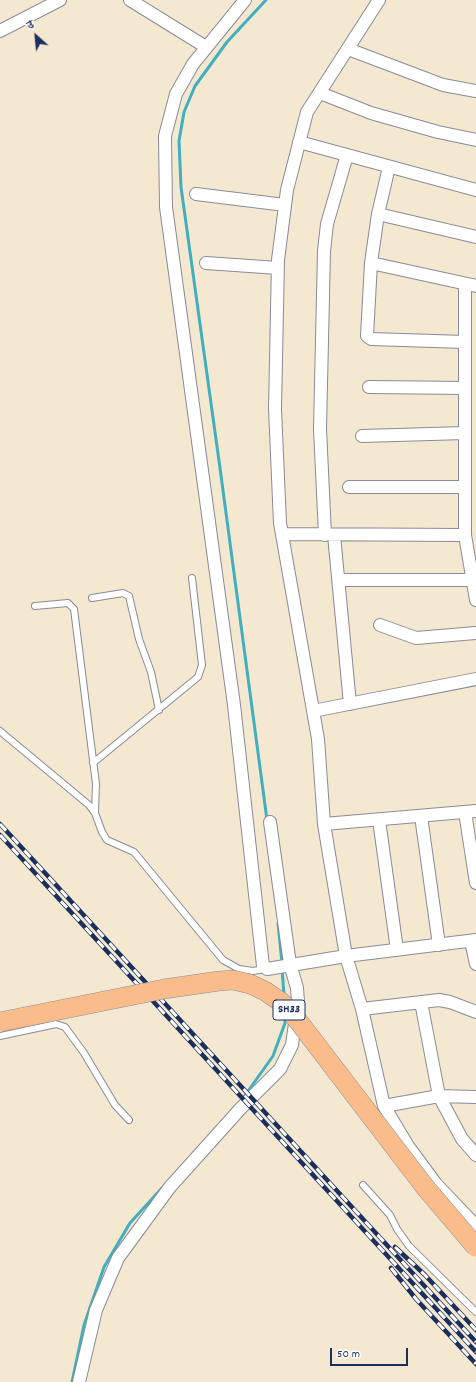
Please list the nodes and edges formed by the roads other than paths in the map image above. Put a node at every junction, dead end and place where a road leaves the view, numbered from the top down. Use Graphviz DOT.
graph roads {
  1 [pos="60,0"];
  2 [pos="150,0"];
  3 [pos="245,0"];
  4 [pos="379,0"];
  5 [pos="134,3"];
  6 [pos="234,5"];
  7 [pos="0,31"];
  8 [pos="206,47"];
  9 [pos="348,49"];
  10 [pos="476,91"];
  11 [pos="320,93"];
  12 [pos="476,140"];
  13 [pos="299,142"];
  14 [pos="347,155"];
  15 [pos="389,166"];
  16 [pos="476,190"];
  17 [pos="196,194"];
  18 [pos="285,205"];
  19 [pos="378,214"];
  20 [pos="476,237"];
  21 [pos="370,262"];
  22 [pos="206,263"];
  23 [pos="278,268"];
  24 [pos="470,285"];
  25 [pos="465,342"];
  26 [pos="368,387"];
  27 [pos="465,388"];
  28 [pos="362,436"];
  29 [pos="469,439"];
  30 [pos="349,487"];
  31 [pos="465,487"];
  32 [pos="282,534"];
  33 [pos="330,535"];
  34 [pos="465,535"];
  35 [pos="472,556"];
  36 [pos="192,578"];
  37 [pos="339,580"];
  38 [pos="473,580"];
  39 [pos="92,598"];
  40 [pos="476,598"];
  41 [pos="35,606"];
  42 [pos="380,625"];
  43 [pos="476,632"];
  44 [pos="476,679"];
  45 [pos="350,704"];
  46 [pos="159,710"];
  47 [pos="313,711"];
  48 [pos="0,731"];
  49 [pos="93,763"];
  50 [pos="471,812"];
  51 [pos="95,813"];
  52 [pos="421,816"];
  53 [pos="379,820"];
  54 [pos="270,822"];
  55 [pos="324,824"];
  56 [pos="476,883"];
  57 [pos="473,941"];
  58 [pos="439,945"];
  59 [pos="397,950"];
  60 [pos="346,956"];
  61 [pos="476,964"];
  62 [pos="278,966"];
  63 [pos="421,1002"];
  64 [pos="362,1009"];
  65 [pos="476,1012"];
  66 [pos="0,1022"];
  67 [pos="0,1036"];
  68 [pos="440,1096"];
  69 [pos="476,1097"];
  70 [pos="384,1106"];
  71 [pos="128,1120"];
  72 [pos="476,1155"];
  73 [pos="363,1185"];
  74 [pos="476,1226"];
  75 [pos="476,1247"];
  76 [pos="476,1312"];
  77 [pos="79,1382"];
  1 -- 7 [label="street"];
  2 -- 5 [label="street"];
  3 -- 6 [label="street"];
  4 -- 9 [label="street"];
  5 -- 8 [label="street"];
  6 -- 8 [label="street"];
  8 -- 62 [label="street"];
  9 -- 10 [label="street"];
  9 -- 11 [label="street"];
  11 -- 12 [label="street"];
  11 -- 13 [label="street"];
  13 -- 14 [label="street"];
  13 -- 18 [label="street"];
  14 -- 15 [label="street"];
  14 -- 33 [label="street"];
  15 -- 16 [label="street"];
  15 -- 19 [label="street"];
  17 -- 18 [label="street"];
  18 -- 23 [label="street"];
  19 -- 20 [label="street"];
  19 -- 21 [label="street"];
  21 -- 24 [label="street"];
  21 -- 25 [label="street"];
  22 -- 23 [label="street"];
  23 -- 32 [label="street"];
  24 -- 25 [label="street"];
  25 -- 27 [label="street"];
  26 -- 27 [label="street"];
  27 -- 29 [label="street"];
  28 -- 29 [label="street"];
  29 -- 31 [label="street"];
  30 -- 31 [label="street"];
  31 -- 34 [label="street"];
  32 -- 33 [label="street"];
  32 -- 47 [label="street"];
  33 -- 34 [label="street"];
  33 -- 37 [label="street"];
  34 -- 35 [label="street"];
  35 -- 38 [label="street"];
  36 -- 46 [label="lane"];
  37 -- 38 [label="street"];
  37 -- 45 [label="street"];
  38 -- 40 [label="street"];
  39 -- 46 [label="lane"];
  41 -- 49 [label="lane"];
  42 -- 43 [label="street"];
  44 -- 45 [label="street"];
  45 -- 47 [label="street"];
  46 -- 49 [label="lane"];
  47 -- 55 [label="street"];
  48 -- 51 [label="lane"];
  49 -- 51 [label="lane"];
  50 -- 52 [label="street"];
  50 -- 56 [label="street"];
  51 -- 62 [label="lane"];
  52 -- 53 [label="street"];
  52 -- 58 [label="street"];
  53 -- 55 [label="street"];
  53 -- 59 [label="street"];
  54 -- 62 [label="street"];
  55 -- 60 [label="street"];
  57 -- 58 [label="street"];
  57 -- 61 [label="street"];
  58 -- 59 [label="street"];
  59 -- 60 [label="street"];
  60 -- 62 [label="street"];
  60 -- 64 [label="street"];
  62 -- 77 [label="street"];
  63 -- 64 [label="street"];
  63 -- 65 [label="street"];
  63 -- 68 [label="street"];
  64 -- 70 [label="street"];
  66 -- 75 [label="main road, SH33, bridge"];
  67 -- 71 [label="lane"];
  68 -- 69 [label="street"];
  68 -- 70 [label="street"];
  68 -- 72 [label="street"];
  70 -- 74 [label="street"];
  73 -- 76 [label="lane"];
}
